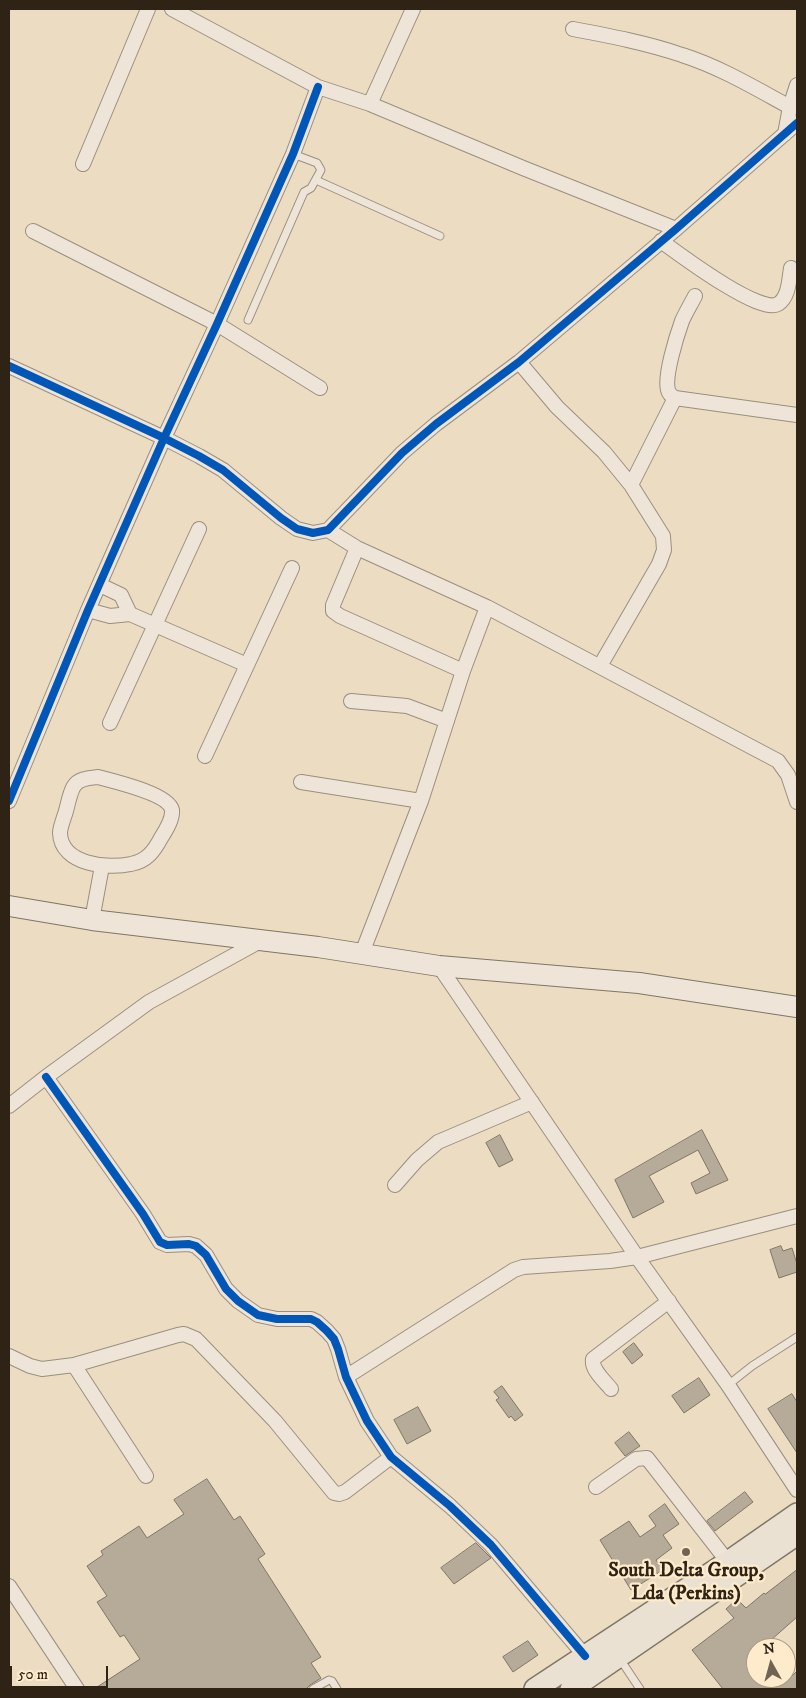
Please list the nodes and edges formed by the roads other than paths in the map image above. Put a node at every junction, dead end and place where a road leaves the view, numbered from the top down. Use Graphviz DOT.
graph roads {
  1 [pos="148,9"];
  2 [pos="172,9"];
  3 [pos="413,9"];
  4 [pos="193,14"];
  5 [pos="573,29"];
  6 [pos="797,85"];
  7 [pos="318,87"];
  8 [pos="370,104"];
  9 [pos="790,106"];
  10 [pos="797,123"];
  11 [pos="785,134"];
  12 [pos="293,154"];
  13 [pos="83,164"];
  14 [pos="316,180"];
  15 [pos="676,229"];
  16 [pos="33,231"];
  17 [pos="440,236"];
  18 [pos="661,241"];
  19 [pos="791,268"];
  20 [pos="695,296"];
  21 [pos="248,320"];
  22 [pos="217,324"];
  23 [pos="519,362"];
  24 [pos="9,366"];
  25 [pos="320,388"];
  26 [pos="675,398"];
  27 [pos="797,415"];
  28 [pos="164,438"];
  29 [pos="631,485"];
  30 [pos="199,530"];
  31 [pos="328,530"];
  32 [pos="357,548"];
  33 [pos="292,568"];
  34 [pos="100,585"];
  35 [pos="486,607"];
  36 [pos="88,610"];
  37 [pos="130,614"];
  38 [pos="155,625"];
  39 [pos="247,665"];
  40 [pos="600,666"];
  41 [pos="463,671"];
  42 [pos="350,701"];
  43 [pos="447,721"];
  44 [pos="110,723"];
  45 [pos="205,756"];
  46 [pos="301,782"];
  47 [pos="9,801"];
  48 [pos="421,801"];
  49 [pos="797,802"];
  50 [pos="102,866"];
  51 [pos="9,906"];
  52 [pos="92,920"];
  53 [pos="262,940"];
  54 [pos="362,953"];
  55 [pos="439,966"];
  56 [pos="797,1007"];
  57 [pos="46,1077"];
  58 [pos="532,1102"];
  59 [pos="9,1106"];
  60 [pos="395,1184"];
  61 [pos="797,1216"];
  62 [pos="636,1257"];
  63 [pos="669,1301"];
  64 [pos="797,1337"];
  65 [pos="9,1356"];
  66 [pos="74,1365"];
  67 [pos="346,1378"];
  68 [pos="728,1385"];
  69 [pos="611,1389"];
  70 [pos="391,1457"];
  71 [pos="146,1476"];
  72 [pos="596,1487"];
  73 [pos="797,1490"];
  74 [pos="797,1514"];
  75 [pos="797,1534"];
  76 [pos="728,1562"];
  77 [pos="9,1586"];
  78 [pos="585,1656"];
  79 [pos="618,1657"];
  80 [pos="77,1689"];
  81 [pos="313,1689"];
  82 [pos="337,1689"];
  83 [pos="535,1689"];
  84 [pos="571,1689"];
  85 [pos="640,1689"];
  1 -- 13 [label="street"];
  2 -- 4 [label="street"];
  3 -- 8 [label="street"];
  4 -- 7 [label="street"];
  5 -- 9 [label="street"];
  6 -- 9 [label="street"];
  7 -- 8 [label="street"];
  7 -- 12 [label="street"];
  8 -- 15 [label="street"];
  9 -- 11 [label="street"];
  10 -- 11 [label="street"];
  11 -- 15 [label="street"];
  12 -- 14 [label="lane"];
  12 -- 22 [label="street"];
  14 -- 17 [label="lane"];
  14 -- 21 [label="lane"];
  15 -- 18 [label="street"];
  16 -- 22 [label="street"];
  18 -- 19 [label="street"];
  18 -- 23 [label="street"];
  20 -- 26 [label="street"];
  22 -- 25 [label="street"];
  22 -- 28 [label="street"];
  23 -- 29 [label="street"];
  23 -- 31 [label="street"];
  24 -- 28 [label="street"];
  26 -- 27 [label="street"];
  26 -- 29 [label="street"];
  28 -- 31 [label="street"];
  28 -- 34 [label="street"];
  29 -- 40 [label="street"];
  30 -- 38 [label="street"];
  31 -- 32 [label="street"];
  32 -- 35 [label="street"];
  32 -- 41 [label="street"];
  33 -- 39 [label="street"];
  34 -- 36 [label="street"];
  34 -- 37 [label="street"];
  35 -- 40 [label="street"];
  35 -- 41 [label="street"];
  36 -- 37 [label="street"];
  36 -- 47 [label="street"];
  37 -- 38 [label="street"];
  38 -- 39 [label="street"];
  38 -- 44 [label="street"];
  39 -- 45 [label="street"];
  40 -- 49 [label="street"];
  41 -- 43 [label="street"];
  42 -- 43 [label="street"];
  43 -- 48 [label="street"];
  46 -- 48 [label="street"];
  48 -- 54 [label="street"];
  50 -- 50 [label="street"];
  50 -- 52 [label="street"];
  51 -- 52 [label="main road"];
  52 -- 53 [label="main road"];
  53 -- 54 [label="main road"];
  53 -- 57 [label="street"];
  54 -- 55 [label="main road"];
  55 -- 56 [label="main road"];
  55 -- 58 [label="street"];
  57 -- 59 [label="street"];
  57 -- 67 [label="street"];
  58 -- 60 [label="street"];
  58 -- 62 [label="street"];
  61 -- 62 [label="street"];
  62 -- 63 [label="street"];
  62 -- 67 [label="street"];
  63 -- 68 [label="street"];
  63 -- 69 [label="street"];
  64 -- 68 [label="lane"];
  65 -- 66 [label="street"];
  66 -- 70 [label="street"];
  66 -- 71 [label="street"];
  67 -- 70 [label="street"];
  68 -- 73 [label="street"];
  70 -- 78 [label="street"];
  72 -- 76 [label="street"];
  74 -- 76 [label="main road"];
  75 -- 79 [label="main road"];
  76 -- 78 [label="main road"];
  77 -- 80 [label="street"];
  78 -- 83 [label="main road"];
  79 -- 84 [label="main road"];
  79 -- 85 [label="lane"];
  81 -- 82 [label="lane"];
}
